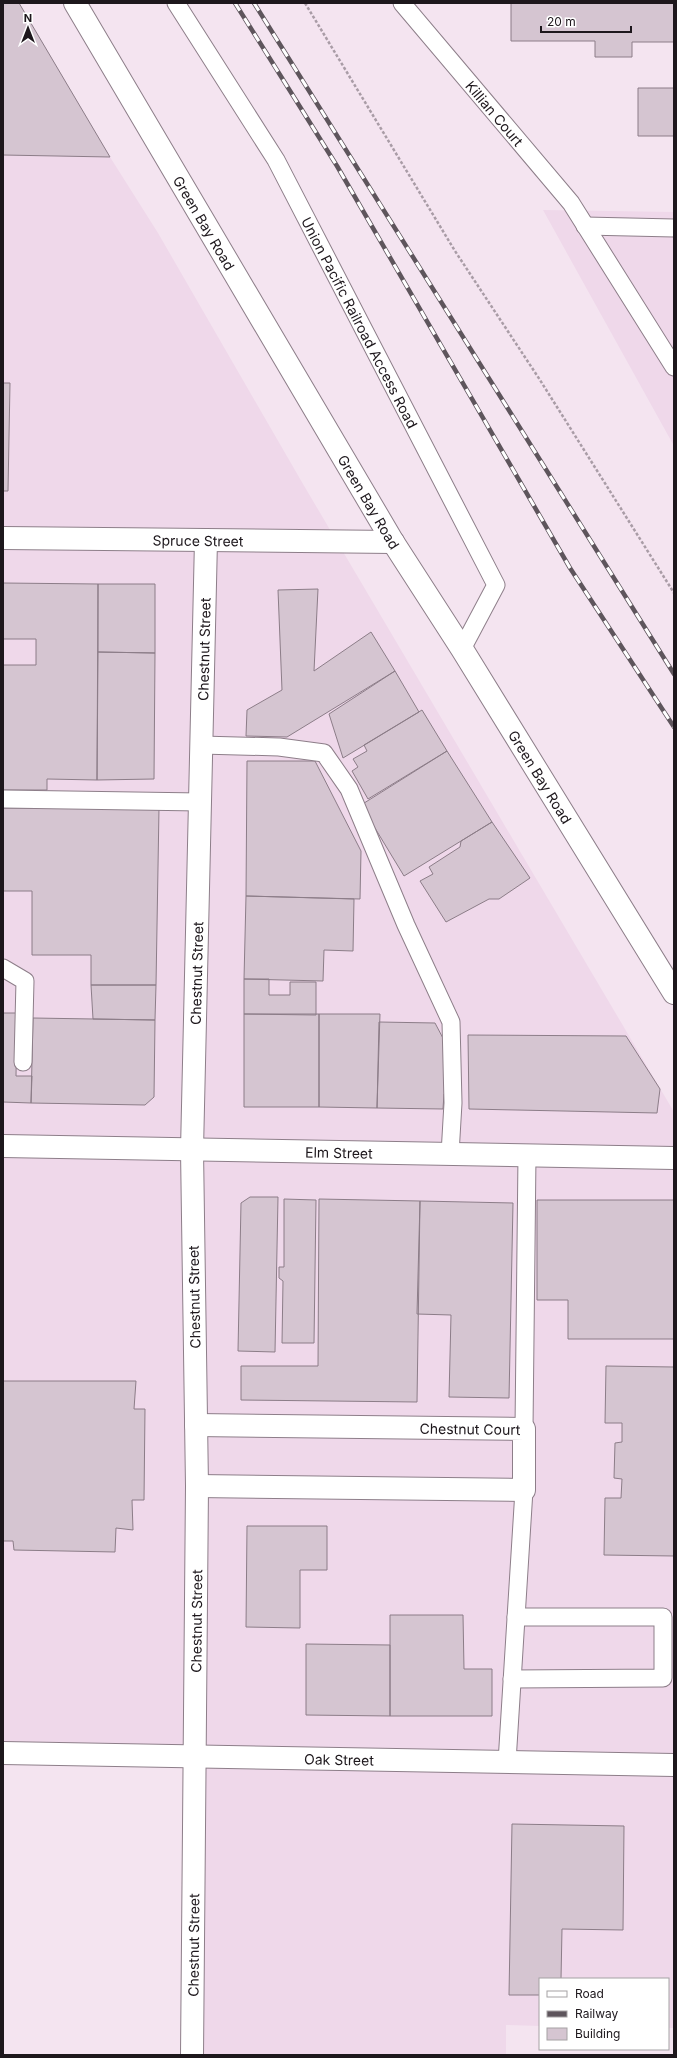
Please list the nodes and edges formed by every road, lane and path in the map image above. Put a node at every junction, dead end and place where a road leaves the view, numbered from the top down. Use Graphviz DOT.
graph roads {
  1 [pos="75,3"];
  2 [pos="176,3"];
  3 [pos="305,3"];
  4 [pos="402,3"];
  5 [pos="585,226"];
  6 [pos="674,228"];
  7 [pos="674,367"];
  8 [pos="3,538"];
  9 [pos="206,540"];
  10 [pos="393,542"];
  11 [pos="674,593"];
  12 [pos="462,649"];
  13 [pos="201,745"];
  14 [pos="3,799"];
  15 [pos="200,802"];
  16 [pos="3,968"];
  17 [pos="674,993"];
  18 [pos="23,1062"];
  19 [pos="3,1146"];
  20 [pos="192,1150"];
  21 [pos="450,1154"];
  22 [pos="527,1155"];
  23 [pos="674,1158"];
  24 [pos="196,1425"];
  25 [pos="524,1429"];
  26 [pos="197,1486"];
  27 [pos="524,1490"];
  28 [pos="516,1617"];
  29 [pos="512,1679"];
  30 [pos="3,1753"];
  31 [pos="195,1756"];
  32 [pos="507,1762"];
  33 [pos="674,1765"];
  34 [pos="192,2055"];
  1 -- 10 [label="street, Green Bay Road"];
  2 -- 12 [label="lane, Union Pacific Railroad Access Road"];
  3 -- 11 [label="path"];
  4 -- 5 [label="lane, Killian Court"];
  5 -- 6 [label="lane"];
  5 -- 7 [label="lane, Killian Court"];
  8 -- 9 [label="street, Spruce Street"];
  9 -- 10 [label="street, Spruce Street"];
  9 -- 13 [label="street, Chestnut Street"];
  10 -- 12 [label="street, Green Bay Road"];
  12 -- 17 [label="street, Green Bay Road"];
  13 -- 15 [label="street, Chestnut Street"];
  13 -- 21 [label="lane"];
  14 -- 15 [label="lane"];
  15 -- 20 [label="street, Chestnut Street"];
  16 -- 18 [label="lane"];
  19 -- 20 [label="street, Elm Street"];
  20 -- 21 [label="street, Elm Street"];
  20 -- 24 [label="street, Chestnut Street"];
  21 -- 22 [label="street, Elm Street"];
  22 -- 23 [label="street, Elm Street"];
  22 -- 25 [label="lane"];
  24 -- 25 [label="street, Chestnut Court"];
  24 -- 26 [label="street, Chestnut Street"];
  25 -- 27 [label="street, Chestnut Court"];
  26 -- 27 [label="street"];
  26 -- 31 [label="street, Chestnut Street"];
  27 -- 28 [label="lane"];
  28 -- 29 [label="lane"];
  28 -- 29 [label="lane"];
  29 -- 32 [label="lane"];
  30 -- 31 [label="street, Oak Street"];
  31 -- 32 [label="street, Oak Street"];
  31 -- 34 [label="street, Chestnut Street"];
  32 -- 33 [label="street, Oak Street"];
}
